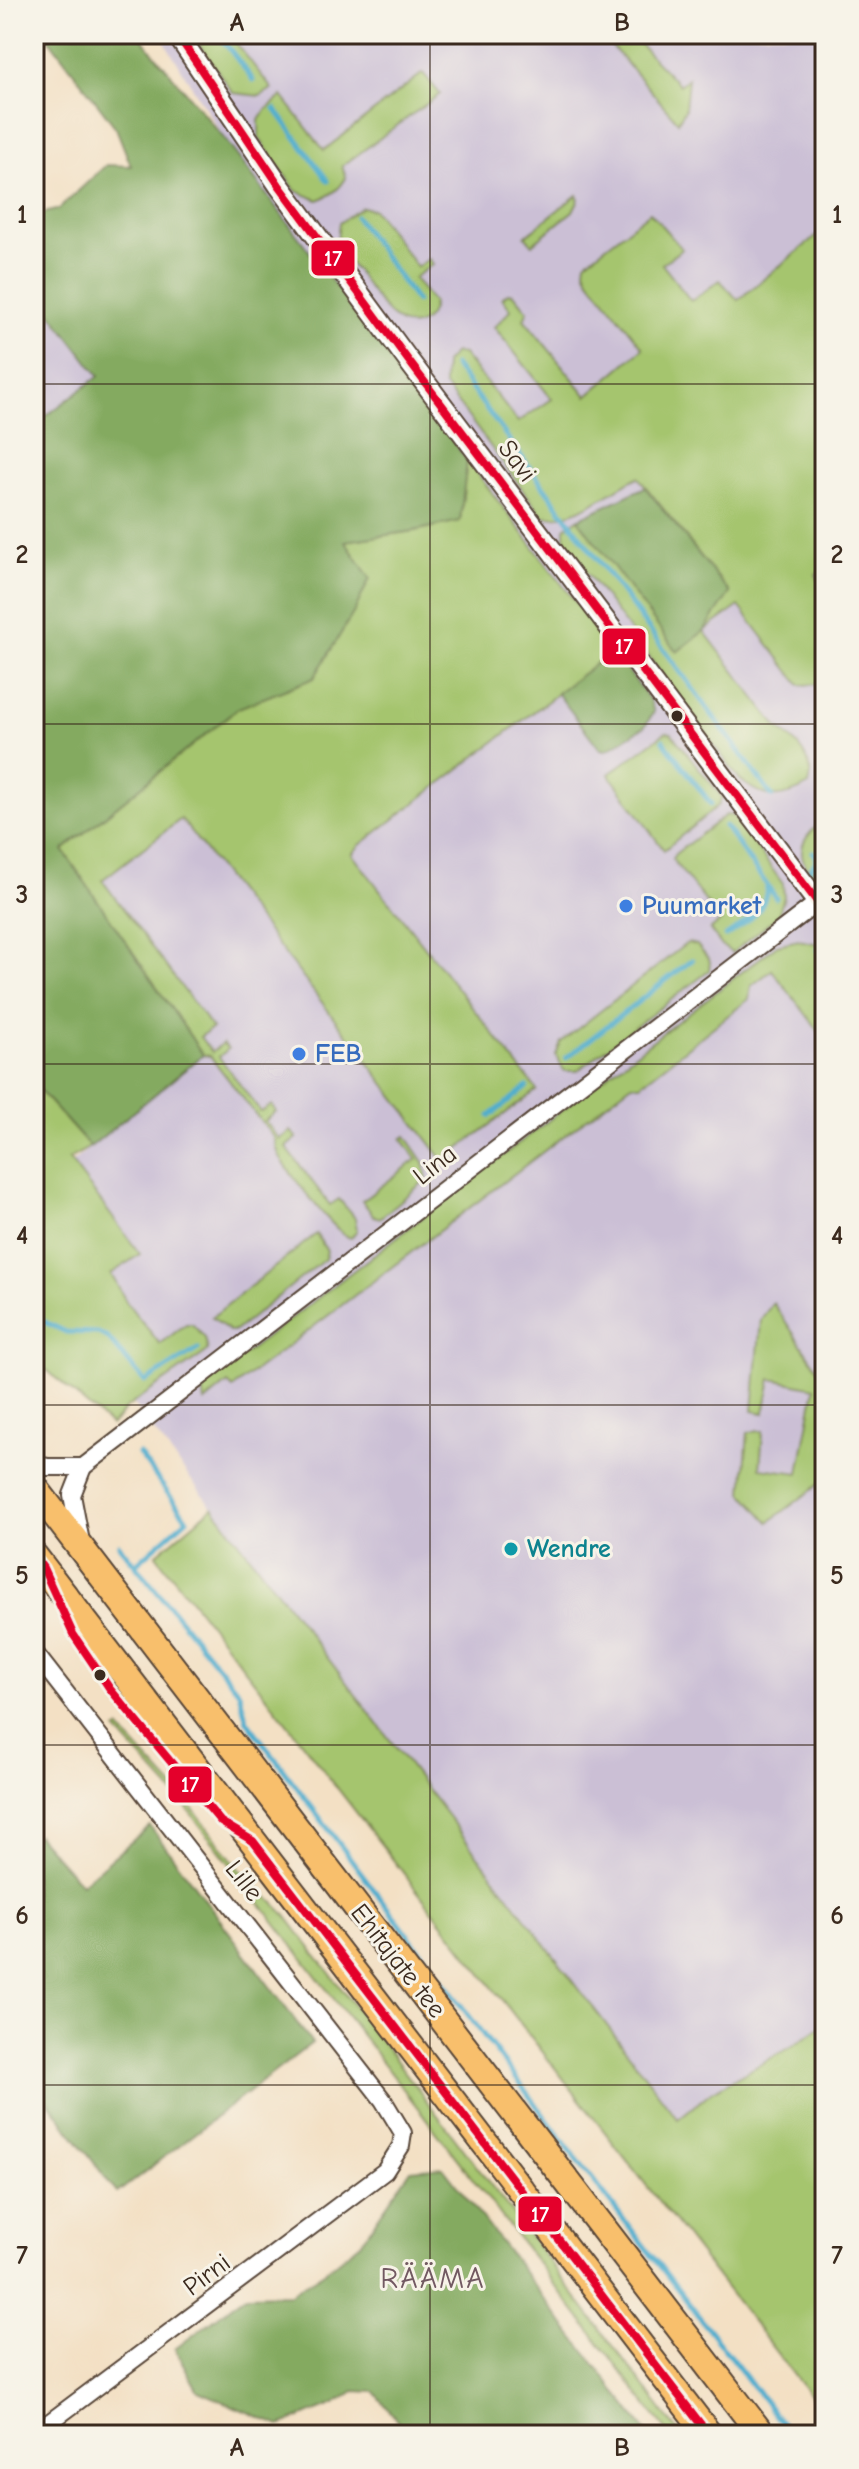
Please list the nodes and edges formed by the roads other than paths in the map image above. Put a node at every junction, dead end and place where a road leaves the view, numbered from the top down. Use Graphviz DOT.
graph roads {
  1 [pos="177,34"];
  2 [pos="821,907"];
  3 [pos="34,1464"];
  4 [pos="83,1467"];
  5 [pos="34,1487"];
  6 [pos="83,1552"];
  7 [pos="34,1556"];
  8 [pos="34,1652"];
  9 [pos="401,2146"];
  10 [pos="34,2434"];
  11 [pos="709,2435"];
  12 [pos="762,2435"];
  1 -- 2 [label="street, Savi"];
  2 -- 4 [label="street, Lina"];
  3 -- 4 [label="street"];
  4 -- 6 [label="street"];
  5 -- 6 [label="highway, Ehitajate tee"];
  6 -- 12 [label="highway, Ehitajate tee"];
  7 -- 11 [label="highway, Ehitajate tee"];
  8 -- 9 [label="street, Lille"];
  9 -- 10 [label="street, Pirni"];
}
